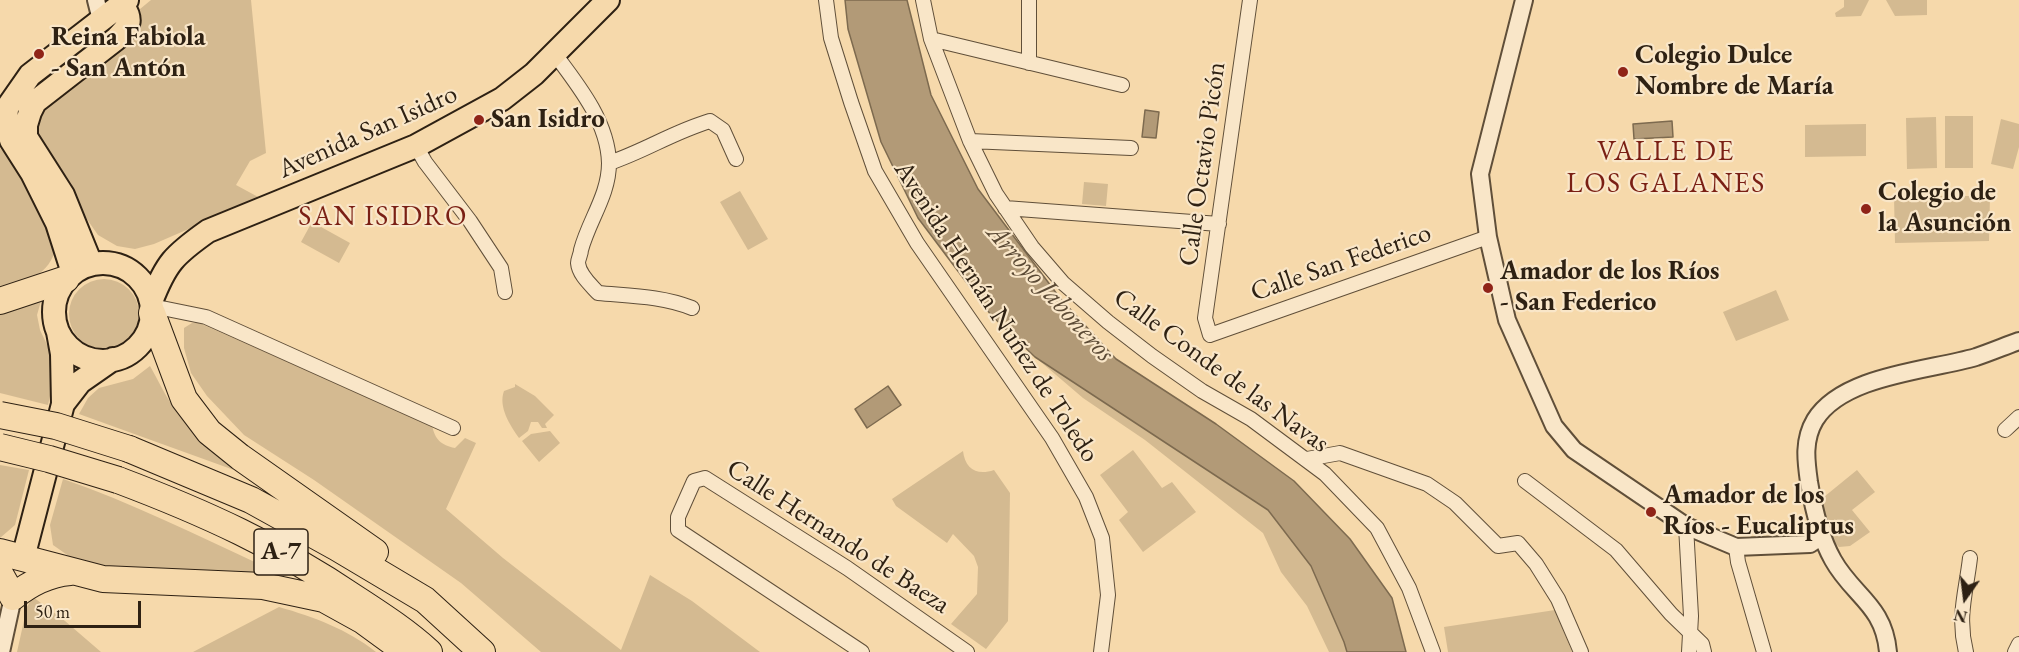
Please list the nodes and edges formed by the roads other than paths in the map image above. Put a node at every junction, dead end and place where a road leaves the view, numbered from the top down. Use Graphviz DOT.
graph roads {
  1 [pos="608,0"];
  2 [pos="826,0"];
  3 [pos="923,0"];
  4 [pos="1029,0"];
  5 [pos="1250,0"];
  6 [pos="1524,0"];
  7 [pos="122,1"];
  8 [pos="98,10"];
  9 [pos="931,39"];
  10 [pos="554,53"];
  11 [pos="1029,63"];
  12 [pos="30,75"];
  13 [pos="1122,85"];
  14 [pos="0,97"];
  15 [pos="0,138"];
  16 [pos="970,141"];
  17 [pos="416,146"];
  18 [pos="1131,148"];
  19 [pos="19,153"];
  20 [pos="736,159"];
  21 [pos="609,163"];
  22 [pos="1005,208"];
  23 [pos="1219,224"];
  24 [pos="1488,237"];
  25 [pos="77,272"];
  26 [pos="505,292"];
  27 [pos="0,301"];
  28 [pos="151,307"];
  29 [pos="692,309"];
  30 [pos="57,328"];
  31 [pos="1210,335"];
  32 [pos="2019,341"];
  33 [pos="113,359"];
  34 [pos="63,404"];
  35 [pos="0,414"];
  36 [pos="2019,417"];
  37 [pos="453,428"];
  38 [pos="2005,430"];
  39 [pos="0,447"];
  40 [pos="1307,459"];
  41 [pos="1526,481"];
  42 [pos="1686,526"];
  43 [pos="1822,529"];
  44 [pos="1780,545"];
  45 [pos="1736,546"];
  46 [pos="1970,558"];
  47 [pos="1835,564"];
  48 [pos="13,571"];
  49 [pos="72,572"];
  50 [pos="425,600"];
  51 [pos="1690,632"];
  52 [pos="2019,644"];
  53 [pos="2,652"];
  54 [pos="406,652"];
  55 [pos="429,652"];
  56 [pos="482,652"];
  57 [pos="861,652"];
  58 [pos="967,652"];
  59 [pos="1101,652"];
  60 [pos="1433,652"];
  61 [pos="1581,652"];
  62 [pos="1689,652"];
  63 [pos="1704,652"];
  64 [pos="1764,652"];
  65 [pos="1888,652"];
  66 [pos="1966,652"];
  67 [pos="2015,652"];
  1 -- 10 [label="main road, Avenida San Isidro"];
  2 -- 59 [label="street, Avenida Hernán Nuñez de Toledo"];
  3 -- 9 [label="street, Calle Conde de las Navas"];
  4 -- 11 [label="street"];
  5 -- 23 [label="street, Calle Octavio Picón"];
  6 -- 24 [label="street"];
  7 -- 8 [label="main road"];
  7 -- 25 [label="main road"];
  8 -- 12 [label="main road"];
  9 -- 11 [label="street"];
  9 -- 16 [label="street, Calle Conde de las Navas"];
  10 -- 17 [label="main road, Avenida San Isidro"];
  10 -- 21 [label="street"];
  11 -- 13 [label="street"];
  12 -- 14 [label="street"];
  12 -- 19 [label="main road"];
  15 -- 19 [label="street"];
  16 -- 18 [label="street"];
  16 -- 22 [label="street, Calle Conde de las Navas"];
  17 -- 26 [label="street"];
  17 -- 28 [label="main road, Avenida San Isidro"];
  19 -- 25 [label="main road"];
  20 -- 21 [label="street"];
  21 -- 29 [label="street"];
  22 -- 23 [label="street"];
  22 -- 40 [label="street, Calle Conde de las Navas"];
  23 -- 31 [label="street, Calle Octavio Picón"];
  24 -- 31 [label="street, Calle San Federico"];
  24 -- 42 [label="street"];
  25 -- 27 [label="highway"];
  25 -- 28 [label="main road"];
  25 -- 30 [label="main road"];
  28 -- 33 [label="main road"];
  28 -- 37 [label="street"];
  28 -- 50 [label="highway"];
  30 -- 33 [label="main road"];
  30 -- 34 [label="main road"];
  32 -- 43 [label="street"];
  33 -- 34 [label="main road"];
  34 -- 48 [label="main road"];
  35 -- 50 [label="highway, A-7, bridge"];
  36 -- 38 [label="street"];
  39 -- 55 [label="highway, A-7, bridge"];
  40 -- 60 [label="street, Calle Conde de las Navas"];
  40 -- 61 [label="street"];
  41 -- 51 [label="street"];
  42 -- 45 [label="street"];
  42 -- 51 [label="street"];
  43 -- 44 [label="street"];
  43 -- 47 [label="street"];
  44 -- 45 [label="street"];
  44 -- 47 [label="street"];
  45 -- 64 [label="street"];
  46 -- 66 [label="street"];
  47 -- 65 [label="street"];
  48 -- 49 [label="highway"];
  48 -- 49 [label="highway"];
  48 -- 53 [label="street"];
  49 -- 54 [label="highway"];
  50 -- 56 [label="highway, A-7"];
  51 -- 62 [label="street"];
  51 -- 63 [label="street"];
  52 -- 67 [label="street"];
  57 -- 58 [label="street, Calle Hernando de Baeza"];
}
